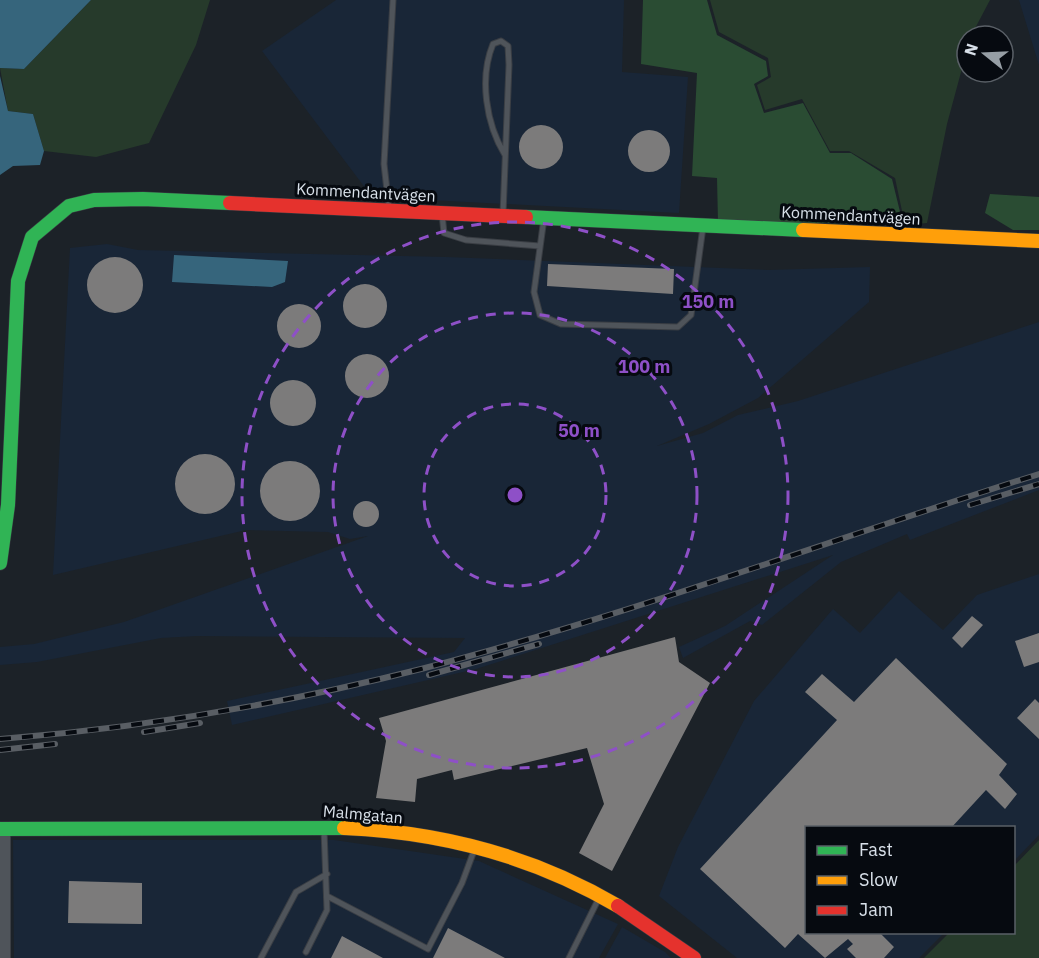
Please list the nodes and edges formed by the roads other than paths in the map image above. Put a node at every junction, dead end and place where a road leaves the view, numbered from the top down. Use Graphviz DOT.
graph roads {
  1 [pos="393,0"];
  2 [pos="505,154"];
  3 [pos="389,210"];
  4 [pos="441,212"];
  5 [pos="503,214"];
  6 [pos="544,216"];
  7 [pos="703,225"];
  8 [pos="1039,241"];
  9 [pos="540,246"];
  10 [pos="0,563"];
  11 [pos="324,826"];
  12 [pos="3,828"];
  13 [pos="476,846"];
  14 [pos="327,874"];
  15 [pos="327,896"];
  16 [pos="600,896"];
  17 [pos="3,915"];
  18 [pos="306,952"];
  19 [pos="5,958"];
  20 [pos="261,958"];
  21 [pos="569,958"];
  22 [pos="694,958"];
  1 -- 3 [label="lane"];
  2 -- 2 [label="lane"];
  2 -- 5 [label="lane"];
  3 -- 4 [label="street, Kommendantvägen"];
  3 -- 10 [label="street, Kommendantvägen"];
  4 -- 5 [label="street, Kommendantvägen"];
  4 -- 9 [label="lane"];
  5 -- 6 [label="street, Kommendantvägen"];
  6 -- 7 [label="street, Kommendantvägen"];
  6 -- 9 [label="lane"];
  7 -- 8 [label="street, Kommendantvägen"];
  7 -- 9 [label="lane"];
  11 -- 12 [label="street, Malmgatan"];
  11 -- 13 [label="street, Malmgatan"];
  11 -- 14 [label="lane"];
  12 -- 17 [label="street"];
  13 -- 15 [label="lane"];
  13 -- 16 [label="street, Malmgatan"];
  14 -- 15 [label="lane"];
  14 -- 20 [label="lane"];
  15 -- 18 [label="lane"];
  16 -- 21 [label="lane"];
  16 -- 22 [label="street, Malmgatan"];
  17 -- 19 [label="street"];
}
